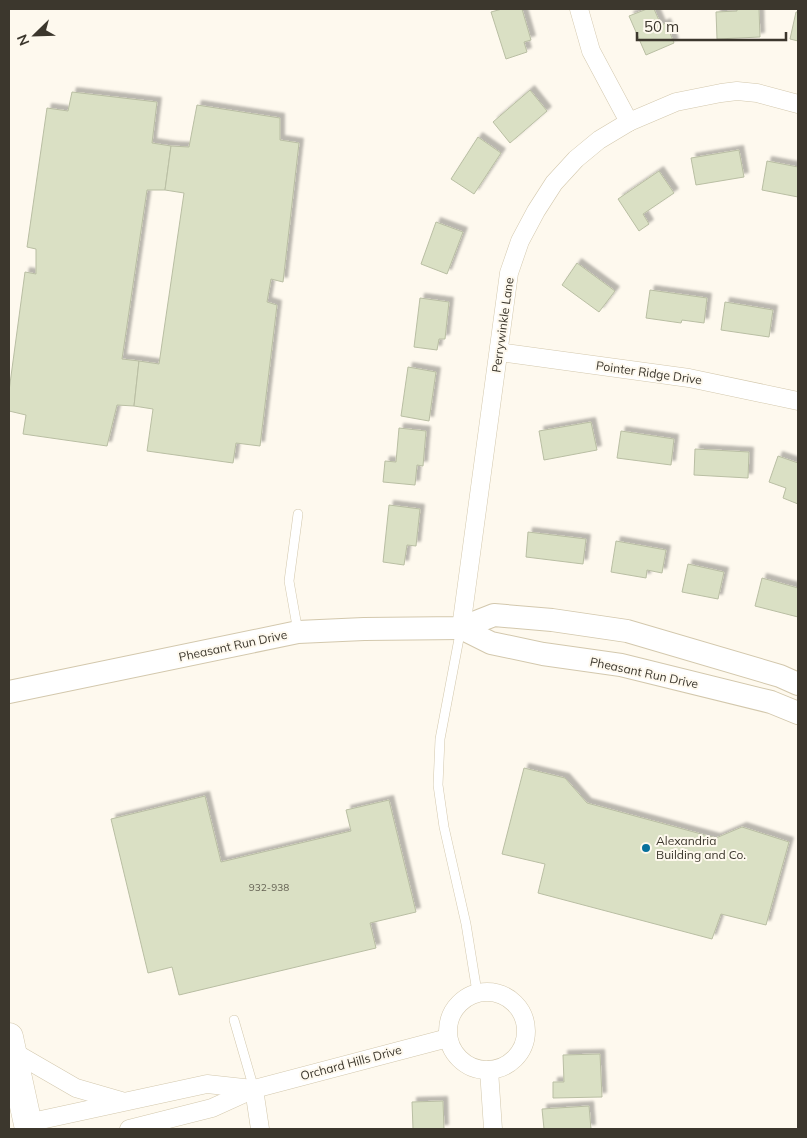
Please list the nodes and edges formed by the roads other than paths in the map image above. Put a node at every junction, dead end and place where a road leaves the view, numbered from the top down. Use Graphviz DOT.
graph roads {
  1 [pos="580,9"];
  2 [pos="798,104"];
  3 [pos="629,122"];
  4 [pos="499,352"];
  5 [pos="798,401"];
  6 [pos="298,514"];
  7 [pos="461,628"];
  8 [pos="298,632"];
  9 [pos="798,684"];
  10 [pos="9,692"];
  11 [pos="798,714"];
  12 [pos="477,992"];
  13 [pos="234,1020"];
  14 [pos="448,1038"];
  15 [pos="10,1044"];
  16 [pos="489,1070"];
  17 [pos="254,1089"];
  18 [pos="124,1102"];
  19 [pos="28,1126"];
  20 [pos="132,1129"];
  21 [pos="260,1129"];
  22 [pos="493,1129"];
  1 -- 3 [label="street"];
  2 -- 3 [label="street, Perrywinkle Lane"];
  3 -- 4 [label="street, Perrywinkle Lane"];
  4 -- 5 [label="street, Pointer Ridge Drive"];
  4 -- 7 [label="street, Perrywinkle Lane"];
  6 -- 8 [label="lane"];
  7 -- 8 [label="street, Pheasant Run Drive"];
  7 -- 9 [label="street, Pheasant Run Drive"];
  7 -- 11 [label="street, Pheasant Run Drive"];
  7 -- 12 [label="lane"];
  8 -- 10 [label="street, Pheasant Run Drive"];
  12 -- 14 [label="street"];
  12 -- 16 [label="street"];
  13 -- 17 [label="lane"];
  14 -- 16 [label="street"];
  14 -- 17 [label="street, Orchard Hills Drive"];
  15 -- 18 [label="street, Orchard Hills Drive"];
  15 -- 19 [label="main road"];
  16 -- 22 [label="street"];
  17 -- 18 [label="street, Orchard Hills Drive"];
  17 -- 20 [label="street, Orchard Hills Drive"];
  17 -- 21 [label="street"];
  18 -- 19 [label="street, Orchard Hills Drive"];
}
